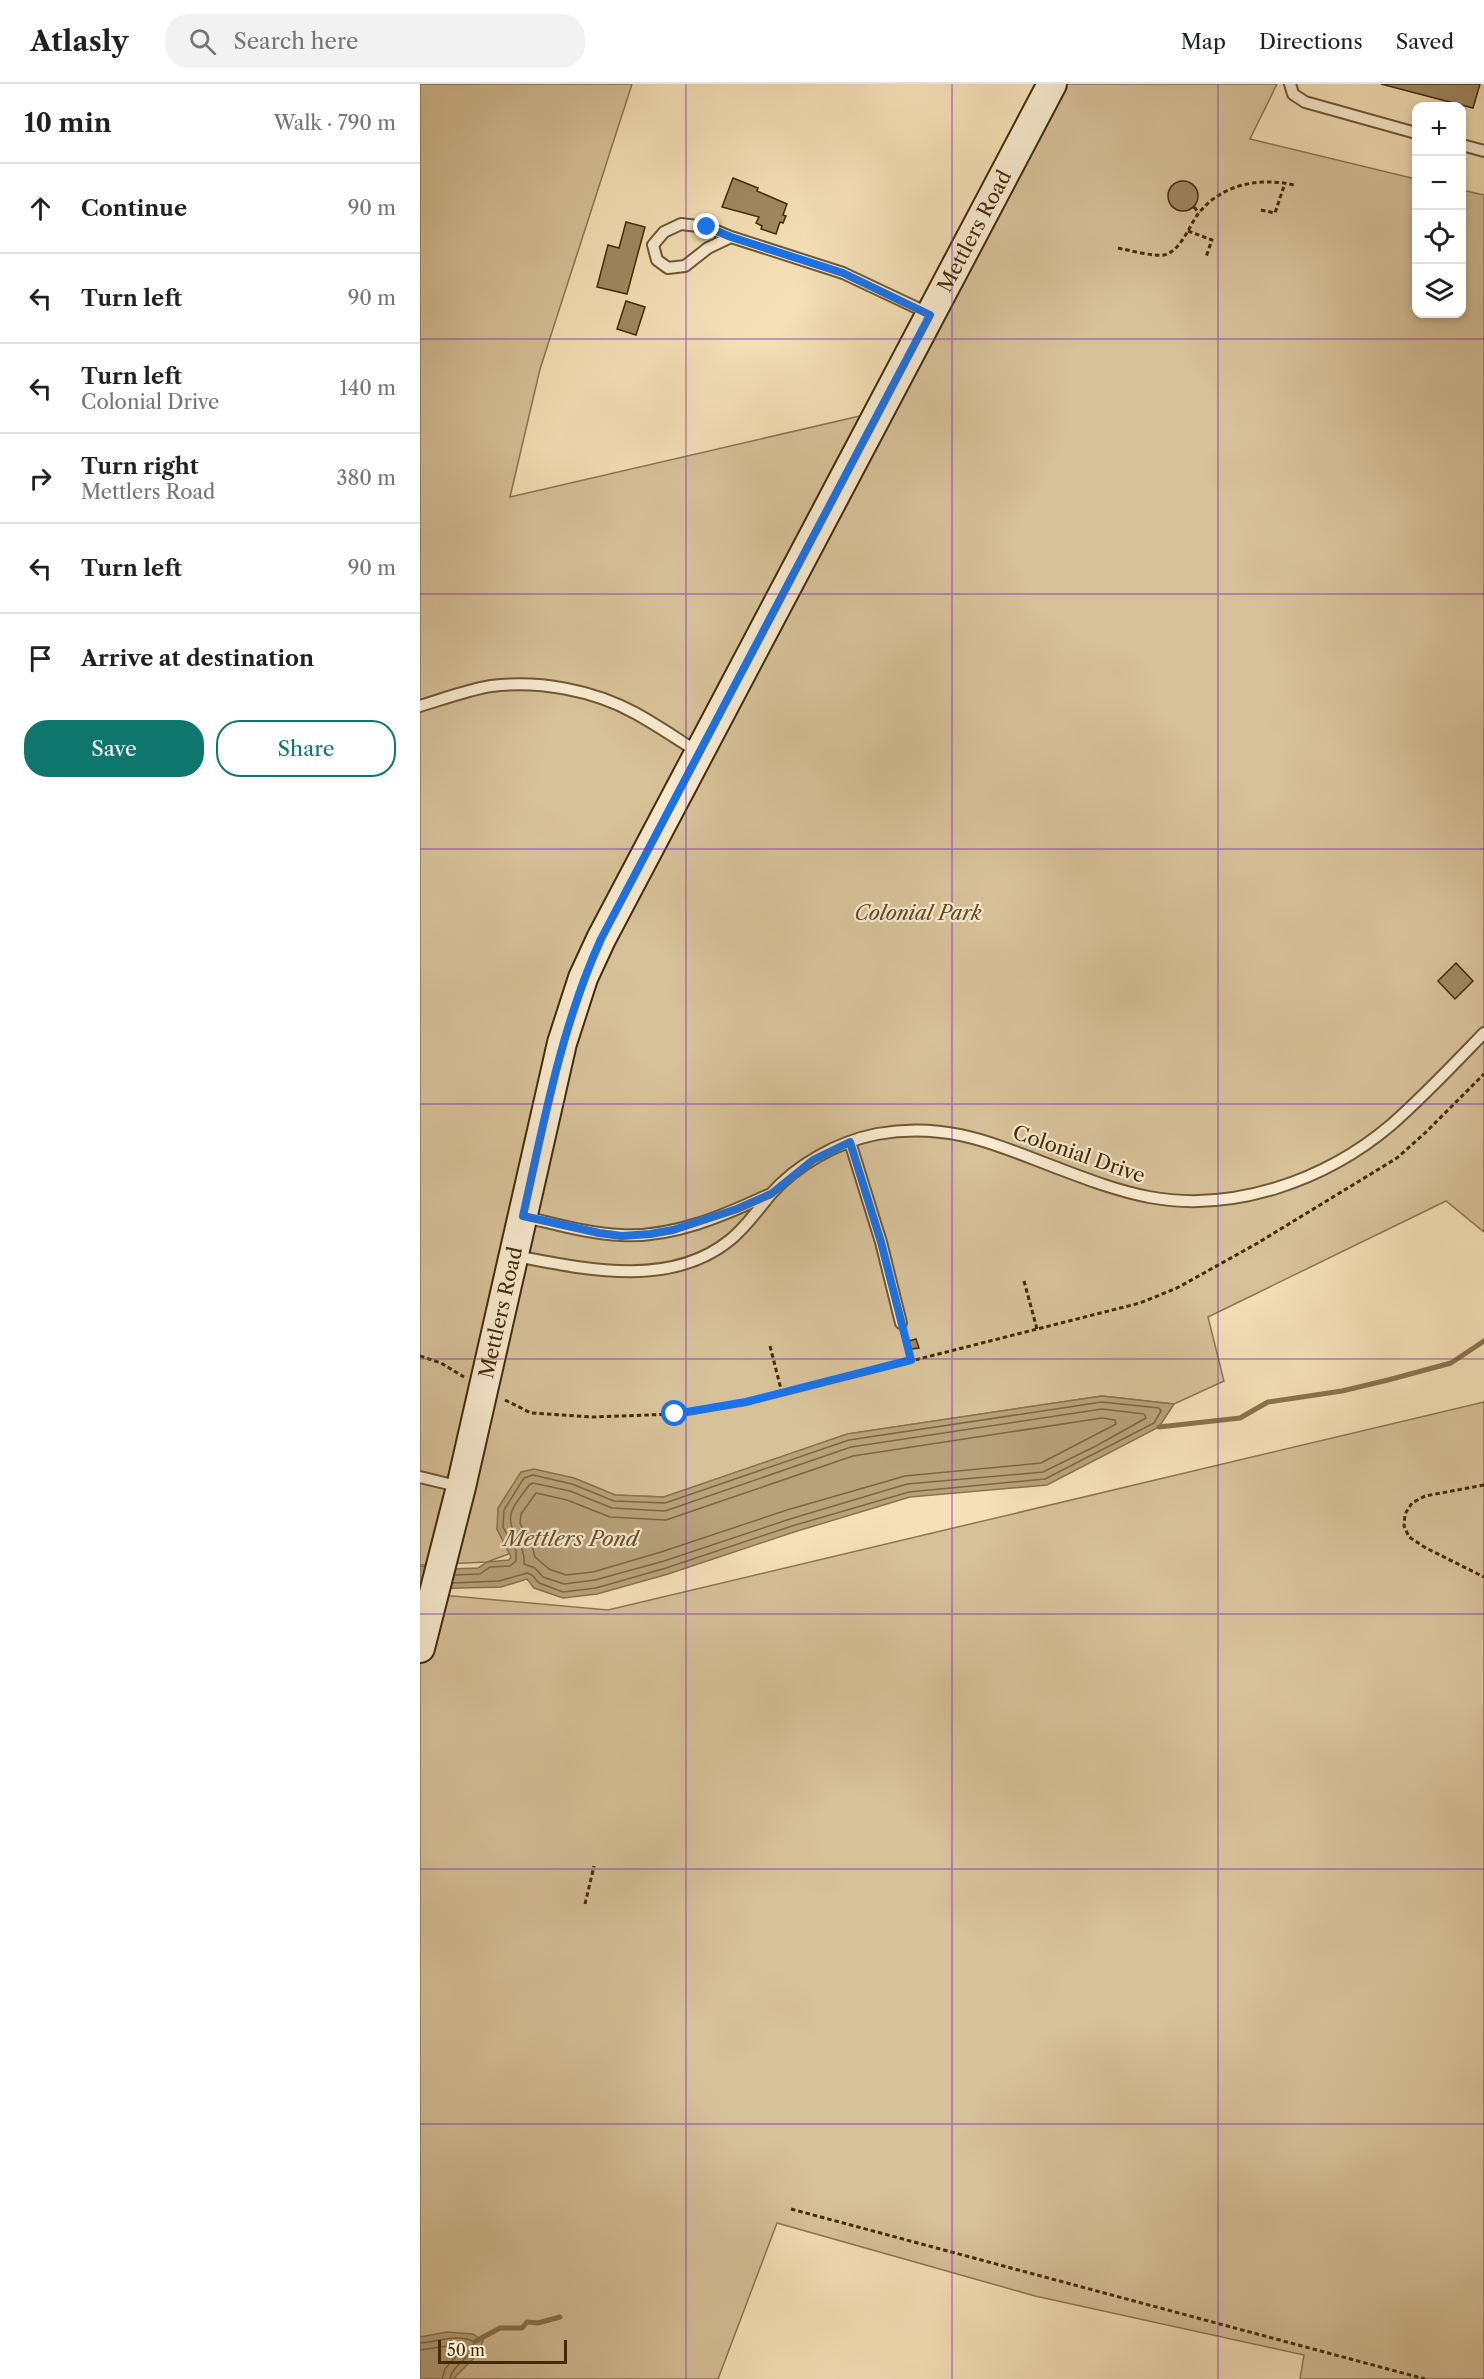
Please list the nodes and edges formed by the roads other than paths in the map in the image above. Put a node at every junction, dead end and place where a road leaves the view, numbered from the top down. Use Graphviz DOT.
graph roads {
  1 [pos="1052,84"];
  2 [pos="1290,84"];
  3 [pos="1412,132"];
  4 [pos="1466,146"];
  5 [pos="1484,151"];
  6 [pos="731,237"];
  7 [pos="930,315"];
  8 [pos="420,706"];
  9 [pos="699,752"];
  10 [pos="1484,1033"];
  11 [pos="850,1142"];
  12 [pos="771,1194"];
  13 [pos="523,1216"];
  14 [pos="515,1256"];
  15 [pos="901,1323"];
  16 [pos="420,1477"];
  17 [pos="461,1487"];
  18 [pos="420,1648"];
  1 -- 7 [label="street, Mettlers Road"];
  2 -- 3 [label="lane"];
  4 -- 5 [label="lane"];
  6 -- 6 [label="lane"];
  6 -- 7 [label="lane"];
  7 -- 9 [label="street, Mettlers Road"];
  8 -- 9 [label="lane"];
  9 -- 13 [label="street, Mettlers Road"];
  10 -- 11 [label="lane, Colonial Drive"];
  11 -- 12 [label="lane, Colonial Drive"];
  11 -- 15 [label="lane"];
  12 -- 13 [label="lane, Colonial Drive"];
  12 -- 14 [label="lane, Colonial Drive"];
  13 -- 14 [label="street, Mettlers Road"];
  14 -- 17 [label="street, Mettlers Road"];
  16 -- 17 [label="lane"];
  17 -- 18 [label="street, Mettlers Road"];
}
